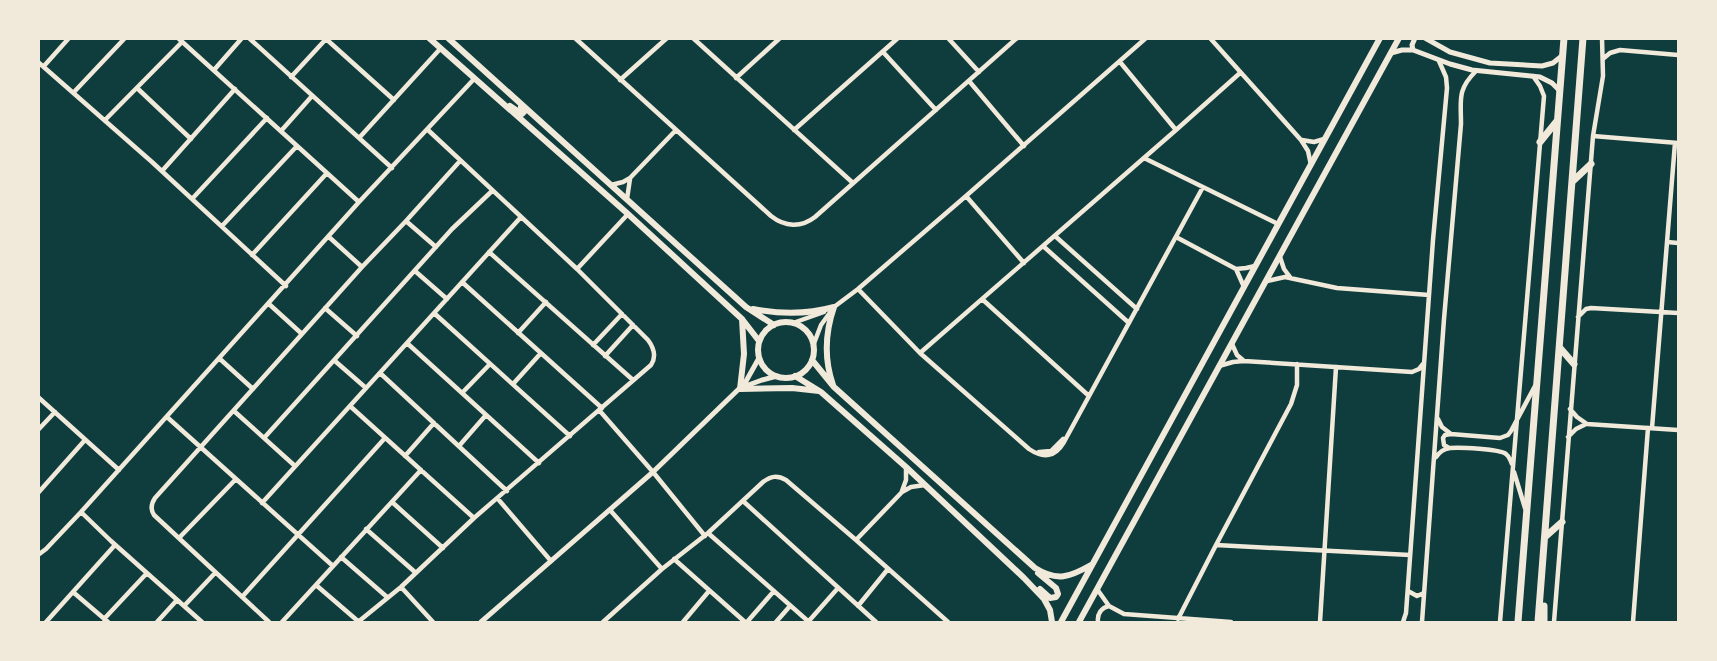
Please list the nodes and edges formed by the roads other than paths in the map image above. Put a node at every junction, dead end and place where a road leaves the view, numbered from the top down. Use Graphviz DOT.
graph roads {
  1 [pos="69,38"];
  2 [pos="125,38"];
  3 [pos="242,38"];
  4 [pos="249,38"];
  5 [pos="429,38"];
  6 [pos="447,38"];
  7 [pos="457,38"];
  8 [pos="575,38"];
  9 [pos="667,38"];
  10 [pos="693,38"];
  11 [pos="780,38"];
  12 [pos="898,38"];
  13 [pos="948,38"];
  14 [pos="1017,38"];
  15 [pos="1146,38"];
  16 [pos="1210,38"];
  17 [pos="1380,38"];
  18 [pos="1399,38"];
  19 [pos="1415,38"];
  20 [pos="1425,38"];
  21 [pos="1564,38"];
  22 [pos="1584,38"];
  23 [pos="1602,38"];
  24 [pos="326,39"];
  25 [pos="180,40"];
  26 [pos="458,48"];
  27 [pos="440,49"];
  28 [pos="1413,50"];
  29 [pos="883,52"];
  30 [pos="1391,53"];
  31 [pos="1563,55"];
  32 [pos="1678,55"];
  33 [pos="1603,59"];
  34 [pos="1439,60"];
  35 [pos="38,62"];
  36 [pos="1120,62"];
  37 [pos="1525,65"];
  38 [pos="44,66"];
  39 [pos="214,70"];
  40 [pos="1476,71"];
  41 [pos="979,72"];
  42 [pos="1240,73"];
  43 [pos="1524,76"];
  44 [pos="1533,76"];
  45 [pos="291,77"];
  46 [pos="736,78"];
  47 [pos="474,79"];
  48 [pos="620,80"];
  49 [pos="969,81"];
  50 [pos="137,88"];
  51 [pos="235,89"];
  52 [pos="1560,91"];
  53 [pos="74,92"];
  54 [pos="312,96"];
  55 [pos="496,99"];
  56 [pos="394,100"];
  57 [pos="1451,100"];
  58 [pos="1461,102"];
  59 [pos="519,103"];
  60 [pos="936,110"];
  61 [pos="267,118"];
  62 [pos="105,120"];
  63 [pos="1557,120"];
  64 [pos="428,130"];
  65 [pos="676,130"];
  66 [pos="794,130"];
  67 [pos="281,131"];
  68 [pos="1176,131"];
  69 [pos="1593,136"];
  70 [pos="359,138"];
  71 [pos="1325,138"];
  72 [pos="191,139"];
  73 [pos="1301,140"];
  74 [pos="1540,142"];
  75 [pos="1677,143"];
  76 [pos="297,146"];
  77 [pos="1024,146"];
  78 [pos="1144,158"];
  79 [pos="460,161"];
  80 [pos="1591,164"];
  81 [pos="1311,165"];
  82 [pos="392,168"];
  83 [pos="162,171"];
  84 [pos="327,173"];
  85 [pos="630,178"];
  86 [pos="1573,181"];
  87 [pos="853,183"];
  88 [pos="611,185"];
  89 [pos="1203,187"];
  90 [pos="492,191"];
  91 [pos="966,196"];
  92 [pos="192,199"];
  93 [pos="626,199"];
  94 [pos="359,202"];
  95 [pos="628,214"];
  96 [pos="521,217"];
  97 [pos="406,221"];
  98 [pos="1278,224"];
  99 [pos="222,226"];
  100 [pos="1055,236"];
  101 [pos="329,237"];
  102 [pos="1176,237"];
  103 [pos="1667,242"];
  104 [pos="1678,243"];
  105 [pos="1043,246"];
  106 [pos="436,247"];
  107 [pos="489,252"];
  108 [pos="253,255"];
  109 [pos="1280,256"];
  110 [pos="1024,263"];
  111 [pos="1256,265"];
  112 [pos="362,267"];
  113 [pos="578,269"];
  114 [pos="1236,269"];
  115 [pos="415,271"];
  116 [pos="1291,278"];
  117 [pos="1267,281"];
  118 [pos="462,282"];
  119 [pos="286,286"];
  120 [pos="1244,287"];
  121 [pos="858,289"];
  122 [pos="1580,294"];
  123 [pos="1429,295"];
  124 [pos="447,299"];
  125 [pos="982,299"];
  126 [pos="546,302"];
  127 [pos="269,304"];
  128 [pos="746,307"];
  129 [pos="834,307"];
  130 [pos="326,308"];
  131 [pos="1591,308"];
  132 [pos="1137,309"];
  133 [pos="1662,312"];
  134 [pos="434,313"];
  135 [pos="1678,313"];
  136 [pos="622,314"];
  137 [pos="1578,318"];
  138 [pos="742,319"];
  139 [pos="793,323"];
  140 [pos="1129,323"];
  141 [pos="633,325"];
  142 [pos="774,325"];
  143 [pos="518,333"];
  144 [pos="302,334"];
  145 [pos="356,336"];
  146 [pos="759,341"];
  147 [pos="407,343"];
  148 [pos="1232,344"];
  149 [pos="593,345"];
  150 [pos="813,346"];
  151 [pos="1560,348"];
  152 [pos="541,353"];
  153 [pos="920,353"];
  154 [pos="605,356"];
  155 [pos="759,358"];
  156 [pos="219,359"];
  157 [pos="812,360"];
  158 [pos="335,361"];
  159 [pos="1244,361"];
  160 [pos="1424,363"];
  161 [pos="491,364"];
  162 [pos="1297,364"];
  163 [pos="1574,364"];
  164 [pos="1219,367"];
  165 [pos="1336,367"];
  166 [pos="1412,372"];
  167 [pos="380,373"];
  168 [pos="777,376"];
  169 [pos="795,376"];
  170 [pos="633,380"];
  171 [pos="1422,382"];
  172 [pos="513,384"];
  173 [pos="1536,385"];
  174 [pos="834,387"];
  175 [pos="366,388"];
  176 [pos="253,389"];
  177 [pos="740,389"];
  178 [pos="821,391"];
  179 [pos="461,393"];
  180 [pos="1089,396"];
  181 [pos="38,397"];
  182 [pos="350,406"];
  183 [pos="600,409"];
  184 [pos="1570,409"];
  185 [pos="234,411"];
  186 [pos="55,412"];
  187 [pos="486,415"];
  188 [pos="167,417"];
  189 [pos="1437,417"];
  190 [pos="1517,422"];
  191 [pos="434,423"];
  192 [pos="1587,424"];
  193 [pos="1650,428"];
  194 [pos="38,430"];
  195 [pos="1678,430"];
  196 [pos="1451,434"];
  197 [pos="570,436"];
  198 [pos="1568,437"];
  199 [pos="264,438"];
  200 [pos="385,438"];
  201 [pos="85,440"];
  202 [pos="459,446"];
  203 [pos="201,447"];
  204 [pos="1450,448"];
  205 [pos="405,456"];
  206 [pos="1434,461"];
  207 [pos="539,463"];
  208 [pos="295,467"];
  209 [pos="906,467"];
  210 [pos="1513,468"];
  211 [pos="119,470"];
  212 [pos="421,470"];
  213 [pos="653,472"];
  214 [pos="236,479"];
  215 [pos="926,485"];
  216 [pos="507,491"];
  217 [pos="38,492"];
  218 [pos="902,492"];
  219 [pos="498,499"];
  220 [pos="743,501"];
  221 [pos="392,502"];
  222 [pos="262,503"];
  223 [pos="1526,509"];
  224 [pos="610,510"];
  225 [pos="80,512"];
  226 [pos="474,518"];
  227 [pos="1562,522"];
  228 [pos="366,529"];
  229 [pos="298,535"];
  230 [pos="707,535"];
  231 [pos="1545,537"];
  232 [pos="179,538"];
  233 [pos="856,540"];
  234 [pos="115,545"];
  235 [pos="1216,545"];
  236 [pos="443,548"];
  237 [pos="1325,551"];
  238 [pos="38,555"];
  239 [pos="1410,555"];
  240 [pos="341,557"];
  241 [pos="674,559"];
  242 [pos="551,561"];
  243 [pos="1093,564"];
  244 [pos="1543,564"];
  245 [pos="333,566"];
  246 [pos="1034,568"];
  247 [pos="662,569"];
  248 [pos="888,569"];
  249 [pos="147,573"];
  250 [pos="215,573"];
  251 [pos="416,573"];
  252 [pos="1024,578"];
  253 [pos="316,585"];
  254 [pos="401,587"];
  255 [pos="838,588"];
  256 [pos="1097,589"];
  257 [pos="1408,590"];
  258 [pos="709,591"];
  259 [pos="774,591"];
  260 [pos="74,592"];
  261 [pos="1424,593"];
  262 [pos="242,597"];
  263 [pos="387,597"];
  264 [pos="177,600"];
  265 [pos="184,606"];
  266 [pos="790,606"];
  267 [pos="858,606"];
  268 [pos="1109,606"];
  269 [pos="1178,620"];
  270 [pos="106,621"];
  271 [pos="46,622"];
  272 [pos="157,622"];
  273 [pos="202,622"];
  274 [pos="269,622"];
  275 [pos="282,622"];
  276 [pos="358,622"];
  277 [pos="433,622"];
  278 [pos="481,622"];
  279 [pos="603,622"];
  280 [pos="683,622"];
  281 [pos="746,622"];
  282 [pos="776,622"];
  283 [pos="808,622"];
  284 [pos="876,622"];
  285 [pos="948,622"];
  286 [pos="1052,622"];
  287 [pos="1060,622"];
  288 [pos="1079,622"];
  289 [pos="1098,622"];
  290 [pos="1231,622"];
  291 [pos="1320,622"];
  292 [pos="1404,622"];
  293 [pos="1422,622"];
  294 [pos="1500,622"];
  295 [pos="1515,622"];
  296 [pos="1538,622"];
  297 [pos="1544,622"];
  298 [pos="1555,622"];
  299 [pos="1633,622"];
  1 -- 38 [label="street"];
  2 -- 53 [label="street"];
  3 -- 39 [label="street"];
  4 -- 45 [label="street"];
  5 -- 27 [label="main road"];
  6 -- 26 [label="main road"];
  7 -- 26 [label="street"];
  8 -- 48 [label="street"];
  9 -- 48 [label="street"];
  10 -- 46 [label="street"];
  11 -- 46 [label="street"];
  12 -- 29 [label="street"];
  13 -- 41 [label="street"];
  14 -- 41 [label="street"];
  15 -- 36 [label="street"];
  16 -- 42 [label="street"];
  17 -- 71 [label="main road"];
  18 -- 30 [label="main road"];
  19 -- 28 [label="street"];
  20 -- 37 [label="street"];
  21 -- 31 [label="main road"];
  22 -- 86 [label="main road"];
  23 -- 33 [label="street"];
  24 -- 45 [label="street"];
  24 -- 56 [label="street"];
  25 -- 39 [label="street"];
  25 -- 50 [label="street"];
  26 -- 59 [label="main road"];
  27 -- 47 [label="main road"];
  27 -- 56 [label="street"];
  28 -- 30 [label="street"];
  28 -- 34 [label="street"];
  29 -- 60 [label="street"];
  29 -- 66 [label="street"];
  30 -- 109 [label="main road"];
  31 -- 37 [label="street"];
  31 -- 52 [label="main road"];
  32 -- 33 [label="street"];
  33 -- 69 [label="street"];
  34 -- 40 [label="street"];
  34 -- 57 [label="street"];
  35 -- 38 [label="street"];
  36 -- 68 [label="street"];
  36 -- 77 [label="street"];
  37 -- 43 [label="street"];
  38 -- 53 [label="street"];
  39 -- 51 [label="street"];
  40 -- 43 [label="street"];
  40 -- 58 [label="street"];
  41 -- 49 [label="street"];
  42 -- 68 [label="street"];
  42 -- 73 [label="street"];
  43 -- 44 [label="street"];
  44 -- 52 [label="street"];
  44 -- 74 [label="street"];
  45 -- 54 [label="street"];
  46 -- 66 [label="street"];
  47 -- 55 [label="main road"];
  47 -- 64 [label="street"];
  48 -- 65 [label="street"];
  49 -- 60 [label="street"];
  49 -- 77 [label="street"];
  50 -- 62 [label="street"];
  50 -- 72 [label="street"];
  51 -- 61 [label="street"];
  51 -- 72 [label="street"];
  52 -- 63 [label="main road"];
  53 -- 62 [label="street"];
  54 -- 67 [label="street"];
  54 -- 70 [label="street"];
  55 -- 59 [label="main road"];
  55 -- 95 [label="main road"];
  56 -- 70 [label="street"];
  57 -- 58 [label="street"];
  57 -- 123 [label="street"];
  58 -- 189 [label="street"];
  59 -- 88 [label="main road"];
  60 -- 87 [label="street"];
  61 -- 67 [label="street"];
  61 -- 92 [label="street"];
  62 -- 83 [label="street"];
  63 -- 74 [label="main road"];
  63 -- 173 [label="main road"];
  64 -- 79 [label="street"];
  64 -- 82 [label="street"];
  65 -- 85 [label="street"];
  65 -- 87 [label="street"];
  66 -- 87 [label="street"];
  67 -- 76 [label="street"];
  68 -- 78 [label="street"];
  69 -- 75 [label="street"];
  69 -- 80 [label="street"];
  70 -- 82 [label="street"];
  71 -- 73 [label="street"];
  71 -- 81 [label="main road"];
  72 -- 83 [label="street"];
  73 -- 81 [label="street"];
  74 -- 190 [label="street"];
  75 -- 103 [label="street"];
  76 -- 84 [label="street"];
  76 -- 99 [label="street"];
  77 -- 91 [label="street"];
  78 -- 89 [label="street"];
  78 -- 100 [label="street"];
  79 -- 90 [label="street"];
  79 -- 97 [label="street"];
  80 -- 86 [label="main road"];
  80 -- 122 [label="street"];
  81 -- 98 [label="main road"];
  82 -- 94 [label="street"];
  83 -- 92 [label="street"];
  84 -- 94 [label="street"];
  84 -- 108 [label="street"];
  85 -- 88 [label="street"];
  85 -- 93 [label="street"];
  86 -- 151 [label="main road"];
  88 -- 93 [label="main road"];
  89 -- 98 [label="street"];
  89 -- 102 [label="street"];
  90 -- 96 [label="street"];
  90 -- 106 [label="street"];
  91 -- 110 [label="street"];
  91 -- 121 [label="street"];
  92 -- 99 [label="street"];
  93 -- 128 [label="main road"];
  94 -- 101 [label="street"];
  95 -- 113 [label="street"];
  95 -- 138 [label="main road"];
  96 -- 107 [label="street"];
  96 -- 113 [label="street"];
  97 -- 106 [label="street"];
  97 -- 112 [label="street"];
  98 -- 111 [label="main road"];
  99 -- 108 [label="street"];
  100 -- 105 [label="street"];
  100 -- 132 [label="street"];
  101 -- 112 [label="street"];
  101 -- 119 [label="street"];
  102 -- 114 [label="street"];
  102 -- 132 [label="street"];
  103 -- 104 [label="street"];
  103 -- 133 [label="street"];
  105 -- 110 [label="street"];
  105 -- 140 [label="street"];
  106 -- 115 [label="street"];
  107 -- 118 [label="street"];
  107 -- 126 [label="street"];
  108 -- 119 [label="street"];
  109 -- 116 [label="street"];
  109 -- 117 [label="main road"];
  110 -- 125 [label="street"];
  111 -- 114 [label="street"];
  111 -- 120 [label="main road"];
  112 -- 130 [label="street"];
  113 -- 136 [label="street"];
  114 -- 120 [label="street"];
  115 -- 124 [label="street"];
  115 -- 145 [label="street"];
  116 -- 117 [label="street"];
  116 -- 123 [label="street"];
  117 -- 148 [label="main road"];
  118 -- 124 [label="street"];
  118 -- 143 [label="street"];
  119 -- 127 [label="street"];
  120 -- 243 [label="main road"];
  121 -- 129 [label="street"];
  121 -- 153 [label="street"];
  122 -- 131 [label="street"];
  122 -- 137 [label="street"];
  123 -- 160 [label="street"];
  124 -- 134 [label="street"];
  125 -- 153 [label="street"];
  125 -- 180 [label="street"];
  126 -- 143 [label="street"];
  126 -- 149 [label="street"];
  127 -- 144 [label="street"];
  127 -- 156 [label="street"];
  128 -- 129 [label="main road"];
  128 -- 142 [label="main road"];
  129 -- 139 [label="street"];
  129 -- 150 [label="street"];
  129 -- 174 [label="main road"];
  130 -- 144 [label="street"];
  130 -- 145 [label="street"];
  131 -- 133 [label="street"];
  131 -- 137 [label="street"];
  132 -- 140 [label="street"];
  133 -- 135 [label="street"];
  133 -- 193 [label="street"];
  134 -- 147 [label="street"];
  134 -- 161 [label="street"];
  136 -- 141 [label="street"];
  136 -- 149 [label="street"];
  137 -- 163 [label="street"];
  138 -- 146 [label="main road"];
  138 -- 177 [label="main road"];
  139 -- 142 [label="main road"];
  139 -- 150 [label="main road"];
  140 -- 180 [label="street"];
  141 -- 154 [label="street"];
  141 -- 170 [label="street"];
  142 -- 146 [label="main road"];
  143 -- 152 [label="street"];
  144 -- 176 [label="street"];
  145 -- 158 [label="street"];
  146 -- 155 [label="main road"];
  147 -- 167 [label="street"];
  147 -- 179 [label="street"];
  148 -- 159 [label="street"];
  148 -- 164 [label="main road"];
  149 -- 154 [label="street"];
  150 -- 157 [label="main road"];
  151 -- 163 [label="main road"];
  151 -- 231 [label="main road"];
  152 -- 172 [label="street"];
  152 -- 183 [label="street"];
  153 -- 180 [label="street"];
  154 -- 170 [label="street"];
  155 -- 168 [label="main road"];
  155 -- 177 [label="street"];
  156 -- 176 [label="street"];
  156 -- 188 [label="street"];
  157 -- 169 [label="main road"];
  157 -- 174 [label="main road"];
  158 -- 175 [label="street"];
  158 -- 199 [label="street"];
  159 -- 162 [label="street"];
  159 -- 164 [label="street"];
  160 -- 166 [label="street"];
  160 -- 171 [label="street"];
  161 -- 172 [label="street"];
  161 -- 179 [label="street"];
  162 -- 165 [label="street"];
  162 -- 235 [label="street"];
  163 -- 184 [label="street"];
  164 -- 256 [label="main road"];
  165 -- 166 [label="street"];
  165 -- 237 [label="street"];
  166 -- 171 [label="street"];
  167 -- 175 [label="street"];
  167 -- 191 [label="street"];
  168 -- 169 [label="main road"];
  168 -- 177 [label="street"];
  169 -- 178 [label="main road"];
  170 -- 183 [label="street"];
  171 -- 239 [label="street"];
  172 -- 197 [label="street"];
  173 -- 190 [label="street"];
  173 -- 223 [label="main road"];
  174 -- 246 [label="main road"];
  175 -- 182 [label="street"];
  176 -- 185 [label="street"];
  177 -- 178 [label="main road"];
  177 -- 213 [label="street"];
  178 -- 209 [label="main road"];
  179 -- 187 [label="street"];
  181 -- 186 [label="street"];
  182 -- 200 [label="street"];
  182 -- 208 [label="street"];
  183 -- 197 [label="street"];
  183 -- 213 [label="street"];
  184 -- 192 [label="street"];
  184 -- 198 [label="street"];
  185 -- 199 [label="street"];
  185 -- 203 [label="street"];
  186 -- 194 [label="street"];
  186 -- 201 [label="street"];
  187 -- 202 [label="street"];
  187 -- 207 [label="street"];
  188 -- 203 [label="street"];
  188 -- 211 [label="street"];
  189 -- 196 [label="street"];
  189 -- 206 [label="street"];
  190 -- 196 [label="street"];
  190 -- 210 [label="street"];
  191 -- 202 [label="street"];
  191 -- 205 [label="street"];
  192 -- 193 [label="street"];
  192 -- 198 [label="street"];
  193 -- 195 [label="street"];
  193 -- 299 [label="street"];
  196 -- 204 [label="street"];
  197 -- 207 [label="street"];
  198 -- 227 [label="street"];
  199 -- 208 [label="street"];
  200 -- 205 [label="street"];
  200 -- 229 [label="street"];
  201 -- 211 [label="street"];
  201 -- 217 [label="street"];
  202 -- 216 [label="street"];
  203 -- 214 [label="street"];
  203 -- 232 [label="street"];
  204 -- 206 [label="street"];
  204 -- 210 [label="street"];
  205 -- 212 [label="street"];
  206 -- 261 [label="street"];
  207 -- 216 [label="street"];
  208 -- 222 [label="street"];
  209 -- 215 [label="main road"];
  209 -- 218 [label="street"];
  210 -- 223 [label="street"];
  210 -- 294 [label="street"];
  211 -- 225 [label="street"];
  212 -- 221 [label="street"];
  212 -- 226 [label="street"];
  213 -- 224 [label="street"];
  213 -- 230 [label="street"];
  214 -- 222 [label="street"];
  214 -- 232 [label="street"];
  215 -- 218 [label="street"];
  215 -- 252 [label="main road"];
  216 -- 219 [label="street"];
  218 -- 233 [label="street"];
  219 -- 226 [label="street"];
  219 -- 242 [label="street"];
  220 -- 230 [label="street"];
  220 -- 233 [label="street"];
  220 -- 255 [label="street"];
  221 -- 228 [label="street"];
  221 -- 236 [label="street"];
  222 -- 229 [label="street"];
  223 -- 295 [label="main road"];
  224 -- 242 [label="street"];
  224 -- 247 [label="street"];
  225 -- 234 [label="street"];
  225 -- 238 [label="street"];
  226 -- 236 [label="street"];
  227 -- 231 [label="main road"];
  227 -- 298 [label="street"];
  228 -- 240 [label="street"];
  228 -- 251 [label="street"];
  229 -- 245 [label="street"];
  229 -- 262 [label="street"];
  230 -- 241 [label="street"];
  230 -- 259 [label="street"];
  231 -- 244 [label="main road"];
  232 -- 250 [label="street"];
  233 -- 248 [label="street"];
  234 -- 249 [label="street"];
  234 -- 260 [label="street"];
  235 -- 237 [label="street"];
  235 -- 269 [label="street"];
  236 -- 251 [label="street"];
  237 -- 239 [label="street"];
  237 -- 291 [label="street"];
  239 -- 257 [label="street"];
  240 -- 245 [label="street"];
  240 -- 263 [label="street"];
  241 -- 247 [label="street"];
  241 -- 258 [label="street"];
  242 -- 278 [label="street"];
  243 -- 246 [label="main road"];
  243 -- 287 [label="main road"];
  244 -- 296 [label="main road"];
  244 -- 297 [label="main road"];
  245 -- 253 [label="street"];
  246 -- 252 [label="main road"];
  247 -- 279 [label="street"];
  248 -- 267 [label="street"];
  248 -- 285 [label="street"];
  249 -- 264 [label="street"];
  249 -- 270 [label="street"];
  250 -- 262 [label="street"];
  250 -- 265 [label="street"];
  251 -- 254 [label="street"];
  252 -- 286 [label="main road"];
  253 -- 275 [label="street"];
  253 -- 276 [label="street"];
  254 -- 263 [label="street"];
  254 -- 277 [label="street"];
  255 -- 267 [label="street"];
  255 -- 283 [label="street"];
  256 -- 268 [label="street"];
  256 -- 288 [label="main road"];
  257 -- 261 [label="street"];
  257 -- 292 [label="street"];
  258 -- 280 [label="street"];
  258 -- 281 [label="street"];
  259 -- 266 [label="street"];
  259 -- 281 [label="street"];
  260 -- 270 [label="street"];
  260 -- 271 [label="street"];
  261 -- 293 [label="street"];
  262 -- 274 [label="street"];
  263 -- 276 [label="street"];
  264 -- 265 [label="street"];
  264 -- 272 [label="street"];
  265 -- 273 [label="street"];
  266 -- 282 [label="street"];
  266 -- 283 [label="street"];
  267 -- 284 [label="street"];
  268 -- 269 [label="street"];
  268 -- 289 [label="street"];
  269 -- 290 [label="street"];
}
